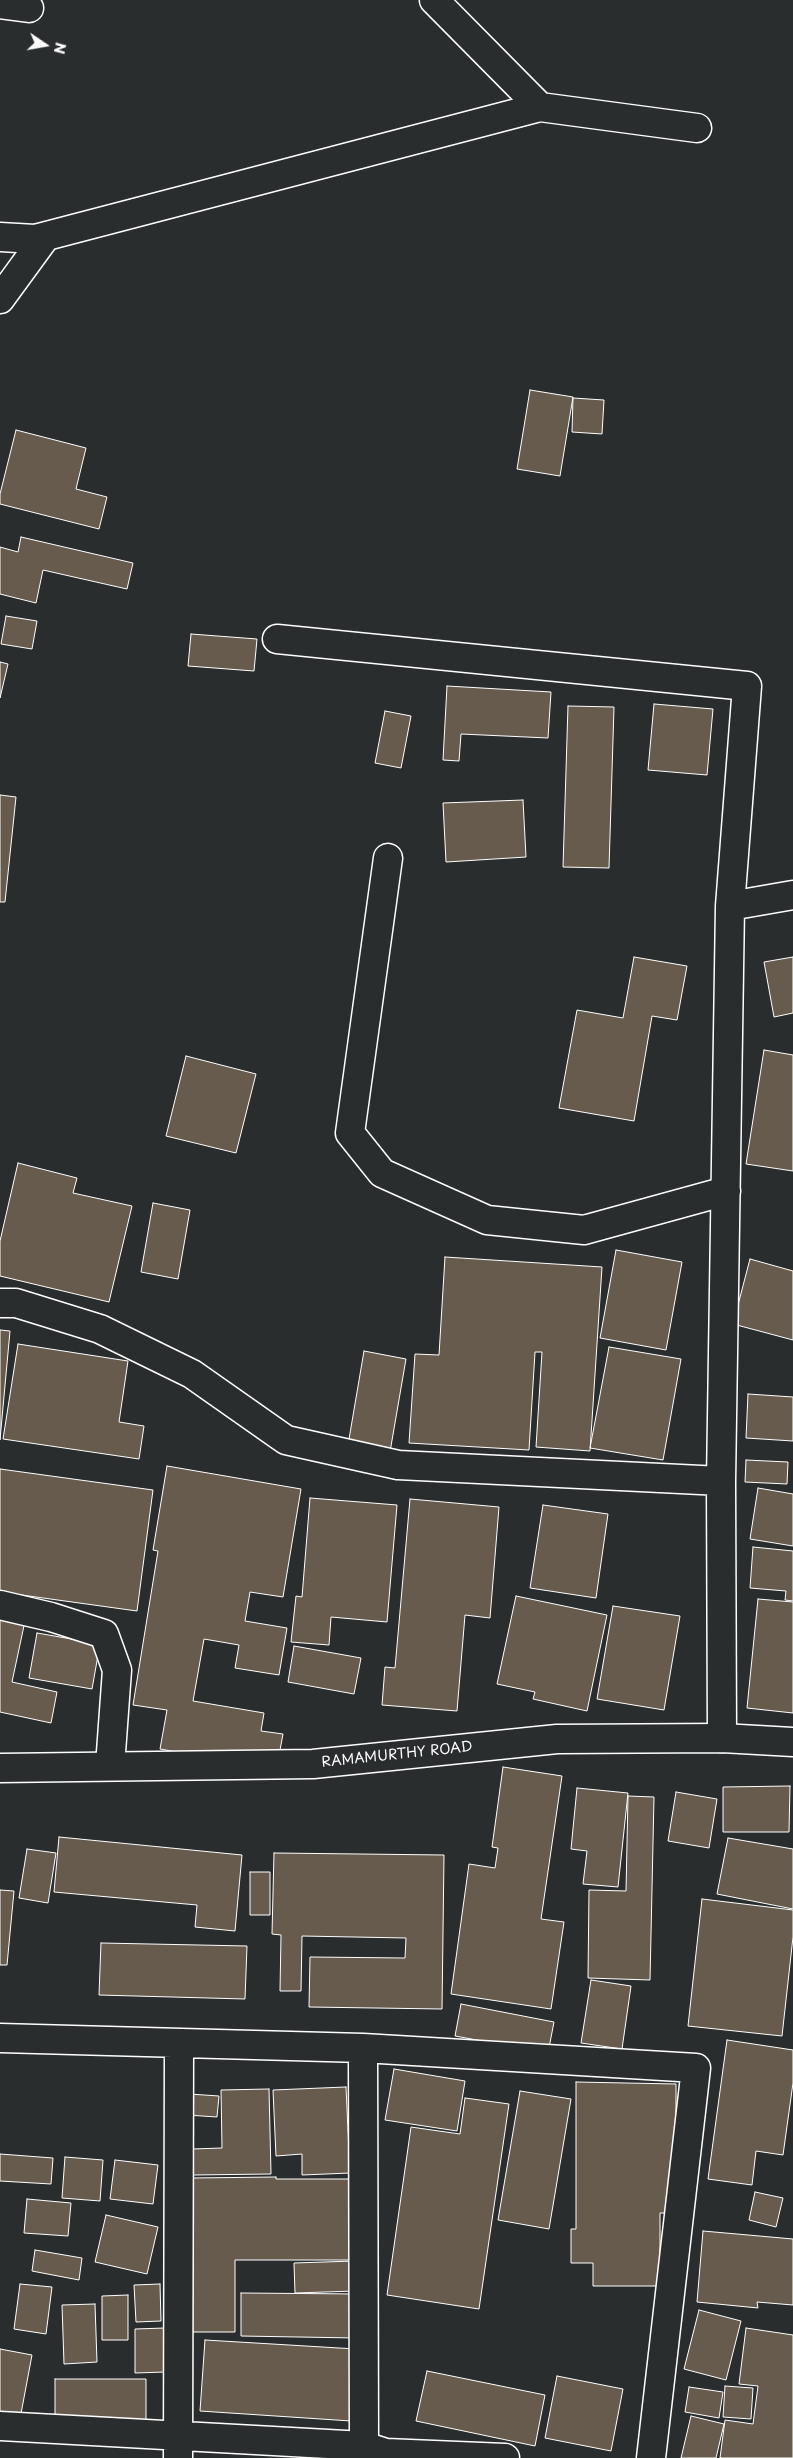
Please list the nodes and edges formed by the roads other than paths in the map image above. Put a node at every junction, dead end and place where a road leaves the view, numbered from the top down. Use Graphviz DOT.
graph roads {
  1 [pos="434,0"];
  2 [pos="0,4"];
  3 [pos="29,8"];
  4 [pos="540,106"];
  5 [pos="697,128"];
  6 [pos="46,236"];
  7 [pos="0,237"];
  8 [pos="0,299"];
  9 [pos="277,639"];
  10 [pos="388,858"];
  11 [pos="793,896"];
  12 [pos="730,906"];
  13 [pos="726,1192"];
  14 [pos="0,1303"];
  15 [pos="721,1480"];
  16 [pos="0,1605"];
  17 [pos="722,1738"];
  18 [pos="793,1742"];
  19 [pos="110,1766"];
  20 [pos="0,1768"];
  21 [pos="0,2038"];
  22 [pos="179,2045"];
  23 [pos="363,2048"];
  24 [pos="0,2426"];
  25 [pos="178,2447"];
  26 [pos="378,2452"];
  27 [pos="505,2458"];
  28 [pos="651,2458"];
  1 -- 4 [label="street"];
  2 -- 3 [label="street"];
  4 -- 5 [label="street"];
  4 -- 6 [label="street"];
  6 -- 7 [label="street"];
  6 -- 8 [label="street"];
  9 -- 12 [label="street"];
  10 -- 13 [label="street"];
  11 -- 12 [label="street"];
  12 -- 13 [label="street"];
  13 -- 15 [label="street"];
  14 -- 15 [label="street"];
  15 -- 17 [label="street"];
  16 -- 19 [label="street"];
  17 -- 18 [label="street, RAMAMURTHY ROAD"];
  17 -- 19 [label="street, RAMAMURTHY ROAD"];
  19 -- 20 [label="street, RAMAMURTHY ROAD"];
  21 -- 22 [label="street"];
  22 -- 23 [label="street"];
  22 -- 25 [label="street"];
  23 -- 26 [label="street"];
  23 -- 28 [label="street"];
  24 -- 25 [label="street"];
  25 -- 26 [label="street"];
  26 -- 27 [label="street"];
}
